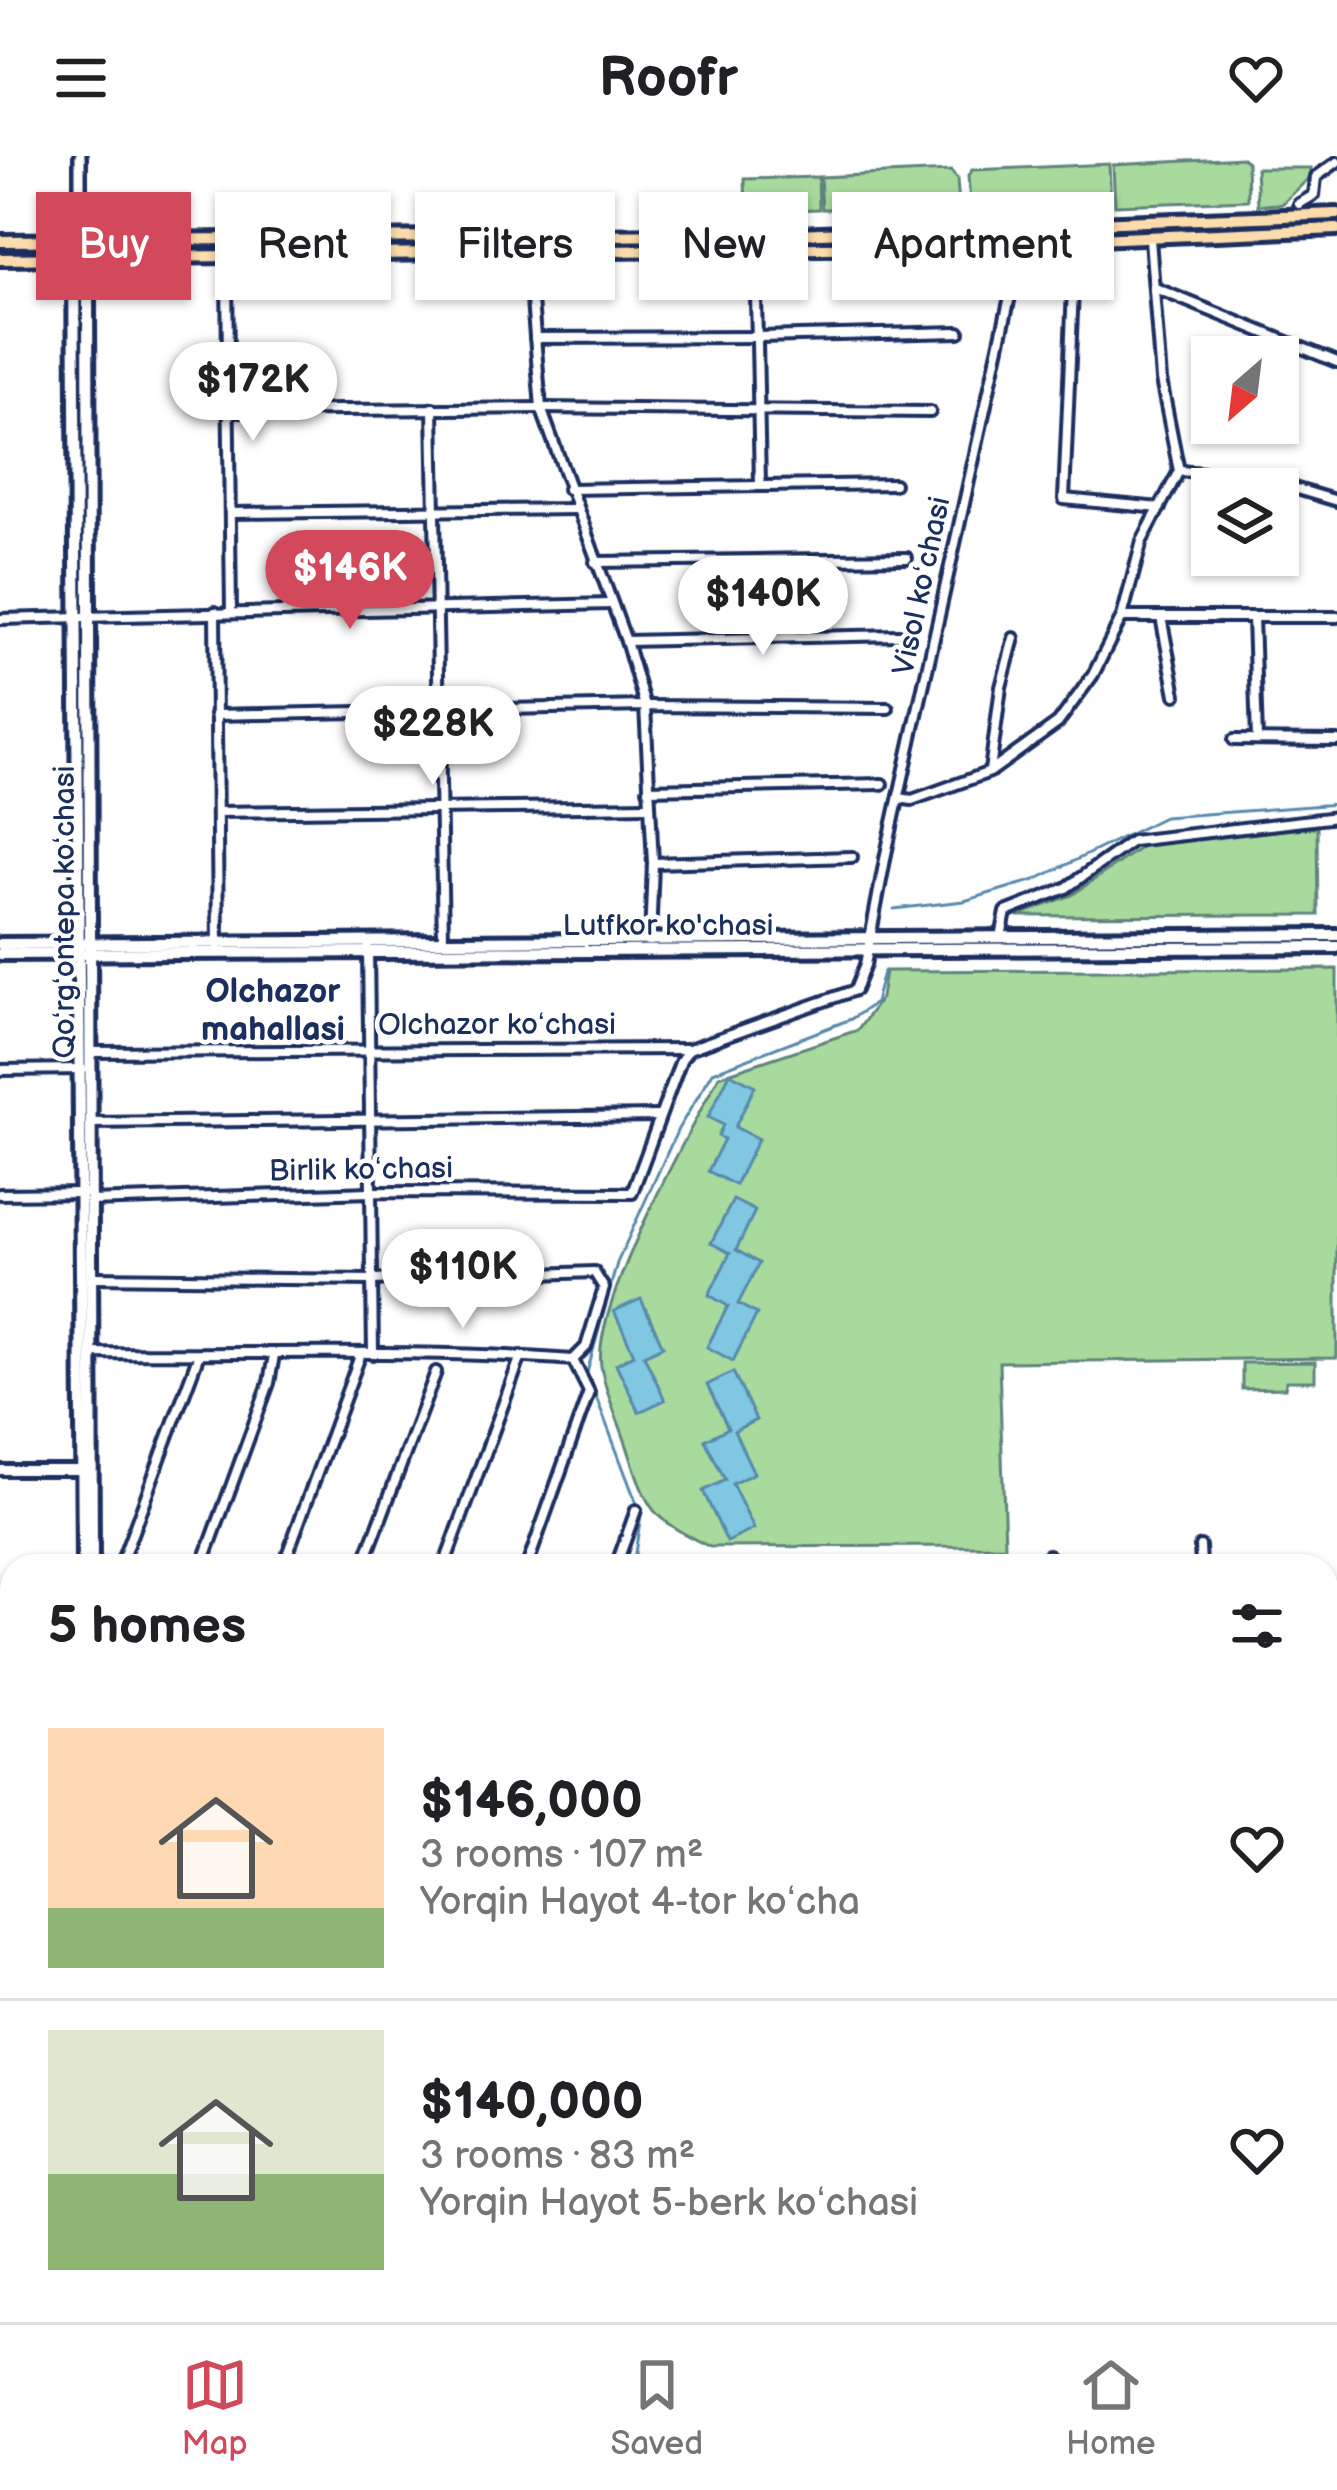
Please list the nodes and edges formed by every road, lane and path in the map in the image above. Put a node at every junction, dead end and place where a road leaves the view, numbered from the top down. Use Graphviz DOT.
graph roads {
  1 [pos="80,156"];
  2 [pos="1337,162"];
  3 [pos="80,192"];
  4 [pos="1299,204"];
  5 [pos="1337,214"];
  6 [pos="1337,229"];
  7 [pos="808,233"];
  8 [pos="639,235"];
  9 [pos="1150,238"];
  10 [pos="191,239"];
  11 [pos="1114,240"];
  12 [pos="0,241"];
  13 [pos="36,241"];
  14 [pos="415,255"];
  15 [pos="191,258"];
  16 [pos="0,260"];
  17 [pos="36,260"];
  18 [pos="1155,288"];
  19 [pos="81,300"];
  20 [pos="228,300"];
  21 [pos="532,300"];
  22 [pos="757,300"];
  23 [pos="1009,300"];
  24 [pos="1073,300"];
  25 [pos="959,332"];
  26 [pos="535,338"];
  27 [pos="759,338"];
  28 [pos="1337,362"];
  29 [pos="433,408"];
  30 [pos="541,408"];
  31 [pos="231,411"];
  32 [pos="760,411"];
  33 [pos="930,412"];
  34 [pos="1179,471"];
  35 [pos="760,484"];
  36 [pos="894,484"];
  37 [pos="568,488"];
  38 [pos="1337,501"];
  39 [pos="1160,508"];
  40 [pos="575,509"];
  41 [pos="435,510"];
  42 [pos="231,513"];
  43 [pos="908,558"];
  44 [pos="595,562"];
  45 [pos="611,604"];
  46 [pos="437,609"];
  47 [pos="215,612"];
  48 [pos="231,612"];
  49 [pos="1122,617"];
  50 [pos="1161,617"];
  51 [pos="1253,617"];
  52 [pos="1337,617"];
  53 [pos="0,619"];
  54 [pos="83,619"];
  55 [pos="899,635"];
  56 [pos="1014,638"];
  57 [pos="626,641"];
  58 [pos="1176,695"];
  59 [pos="644,706"];
  60 [pos="889,708"];
  61 [pos="437,710"];
  62 [pos="215,715"];
  63 [pos="1234,740"];
  64 [pos="1257,740"];
  65 [pos="1337,741"];
  66 [pos="990,772"];
  67 [pos="883,784"];
  68 [pos="648,788"];
  69 [pos="899,798"];
  70 [pos="648,806"];
  71 [pos="439,810"];
  72 [pos="218,812"];
  73 [pos="1337,817"];
  74 [pos="852,857"];
  75 [pos="652,862"];
  76 [pos="1337,935"];
  77 [pos="1001,938"];
  78 [pos="0,944"];
  79 [pos="869,944"];
  80 [pos="650,945"];
  81 [pos="443,946"];
  82 [pos="218,947"];
  83 [pos="368,947"];
  84 [pos="1337,947"];
  85 [pos="84,948"];
  86 [pos="0,954"];
  87 [pos="368,1049"];
  88 [pos="689,1049"];
  89 [pos="90,1052"];
  90 [pos="85,1069"];
  91 [pos="0,1070"];
  92 [pos="659,1116"];
  93 [pos="369,1121"];
  94 [pos="90,1123"];
  95 [pos="370,1192"];
  96 [pos="0,1194"];
  97 [pos="87,1196"];
  98 [pos="91,1277"];
  99 [pos="372,1280"];
  100 [pos="91,1353"];
  101 [pos="199,1354"];
  102 [pos="373,1354"];
  103 [pos="274,1355"];
  104 [pos="360,1356"];
  105 [pos="521,1356"];
  106 [pos="573,1360"];
  107 [pos="436,1372"];
  108 [pos="0,1470"];
  109 [pos="87,1470"];
  110 [pos="636,1510"];
  111 [pos="1200,1546"];
  112 [pos="87,1554"];
  113 [pos="124,1554"];
  114 [pos="206,1554"];
  115 [pos="287,1554"];
  116 [pos="368,1554"];
  117 [pos="449,1554"];
  118 [pos="531,1554"];
  119 [pos="620,1554"];
  120 [pos="1200,1554"];
  1 -- 3 [label="street"];
  2 -- 4 [label="street"];
  5 -- 7 [label="main road"];
  6 -- 9 [label="main road"];
  8 -- 10 [label="main road"];
  9 -- 11 [label="main road"];
  9 -- 18 [label="street"];
  12 -- 13 [label="main road"];
  14 -- 15 [label="main road"];
  16 -- 17 [label="main road"];
  18 -- 28 [label="street"];
  18 -- 34 [label="street"];
  19 -- 54 [label="main road, Qoʻrgʻontepa koʻchasi"];
  20 -- 31 [label="street"];
  21 -- 26 [label="street"];
  22 -- 27 [label="street"];
  23 -- 69 [label="street, Visol koʻchasi"];
  24 -- 39 [label="street"];
  25 -- 27 [label="street"];
  26 -- 27 [label="street"];
  26 -- 30 [label="street"];
  27 -- 32 [label="street"];
  29 -- 30 [label="street"];
  29 -- 31 [label="street"];
  29 -- 41 [label="street"];
  30 -- 32 [label="street"];
  30 -- 37 [label="street"];
  31 -- 42 [label="street"];
  32 -- 33 [label="street"];
  32 -- 35 [label="street"];
  34 -- 38 [label="street"];
  34 -- 39 [label="street"];
  35 -- 36 [label="street"];
  35 -- 37 [label="street"];
  37 -- 40 [label="street"];
  39 -- 49 [label="street"];
  40 -- 41 [label="street"];
  40 -- 44 [label="street"];
  41 -- 42 [label="street"];
  41 -- 46 [label="street"];
  42 -- 48 [label="street"];
  43 -- 44 [label="street"];
  44 -- 45 [label="street"];
  45 -- 46 [label="street"];
  45 -- 57 [label="street"];
  46 -- 48 [label="street"];
  46 -- 61 [label="street"];
  47 -- 48 [label="street"];
  47 -- 54 [label="street"];
  47 -- 62 [label="street"];
  49 -- 50 [label="street"];
  49 -- 66 [label="street"];
  50 -- 51 [label="street"];
  50 -- 58 [label="street"];
  51 -- 52 [label="street"];
  51 -- 64 [label="street"];
  53 -- 54 [label="street"];
  54 -- 85 [label="main road, Qoʻrgʻontepa koʻchasi"];
  55 -- 57 [label="street"];
  56 -- 66 [label="street"];
  57 -- 59 [label="street"];
  59 -- 60 [label="street"];
  59 -- 61 [label="street"];
  59 -- 68 [label="street"];
  61 -- 62 [label="street"];
  61 -- 71 [label="street"];
  62 -- 72 [label="street"];
  63 -- 64 [label="street"];
  64 -- 65 [label="street"];
  66 -- 69 [label="street"];
  67 -- 68 [label="street"];
  68 -- 70 [label="street"];
  69 -- 79 [label="street, Visol koʻchasi"];
  70 -- 71 [label="street"];
  70 -- 75 [label="street"];
  71 -- 72 [label="street"];
  71 -- 81 [label="street"];
  72 -- 82 [label="street"];
  73 -- 77 [label="street"];
  74 -- 75 [label="street"];
  75 -- 80 [label="street"];
  76 -- 77 [label="main road, Lutfkor ko'chasi"];
  77 -- 79 [label="main road, Lutfkor ko'chasi"];
  78 -- 85 [label="main road, Lutfkor ko'chasi"];
  79 -- 80 [label="main road, Lutfkor ko'chasi"];
  79 -- 84 [label="main road, Lutfkor ko'chasi"];
  79 -- 88 [label="street"];
  80 -- 81 [label="main road, Lutfkor ko'chasi"];
  81 -- 83 [label="main road, Lutfkor ko'chasi"];
  82 -- 83 [label="main road, Lutfkor ko'chasi"];
  82 -- 85 [label="main road, Lutfkor ko'chasi"];
  83 -- 87 [label="street"];
  85 -- 86 [label="main road, Lutfkor ko'chasi"];
  85 -- 89 [label="main road, Qoʻrgʻontepa koʻchasi"];
  85 -- 90 [label="main road, Qoʻrgʻontepa koʻchasi"];
  87 -- 88 [label="street, Olchazor koʻchasi"];
  87 -- 89 [label="street, Olchazor koʻchasi"];
  87 -- 93 [label="street"];
  88 -- 92 [label="street"];
  89 -- 90 [label="main road, Qoʻrgʻontepa koʻchasi"];
  90 -- 91 [label="street"];
  90 -- 94 [label="main road, Qoʻrgʻontepa koʻchasi"];
  90 -- 97 [label="main road, Qoʻrgʻontepa koʻchasi"];
  92 -- 93 [label="street"];
  92 -- 95 [label="street, Birlik koʻchasi"];
  93 -- 94 [label="street"];
  93 -- 95 [label="street"];
  94 -- 97 [label="main road, Qoʻrgʻontepa koʻchasi"];
  95 -- 97 [label="street, Birlik koʻchasi"];
  95 -- 99 [label="street"];
  96 -- 97 [label="street, Birlik koʻchasi"];
  97 -- 98 [label="main road, Qoʻrgʻontepa koʻchasi"];
  97 -- 109 [label="main road, Qoʻrgʻontepa koʻchasi"];
  98 -- 99 [label="street"];
  98 -- 100 [label="main road, Qoʻrgʻontepa koʻchasi"];
  99 -- 102 [label="street"];
  99 -- 106 [label="street"];
  100 -- 101 [label="street"];
  100 -- 109 [label="main road, Qoʻrgʻontepa koʻchasi"];
  101 -- 103 [label="street"];
  101 -- 113 [label="street"];
  102 -- 104 [label="street"];
  102 -- 105 [label="street"];
  103 -- 104 [label="street"];
  103 -- 114 [label="street"];
  104 -- 115 [label="street"];
  105 -- 106 [label="street"];
  105 -- 117 [label="street"];
  106 -- 118 [label="street"];
  107 -- 116 [label="street"];
  108 -- 109 [label="street"];
  109 -- 112 [label="main road, Qoʻrgʻontepa koʻchasi"];
  110 -- 119 [label="street"];
  111 -- 120 [label="street"];
}
